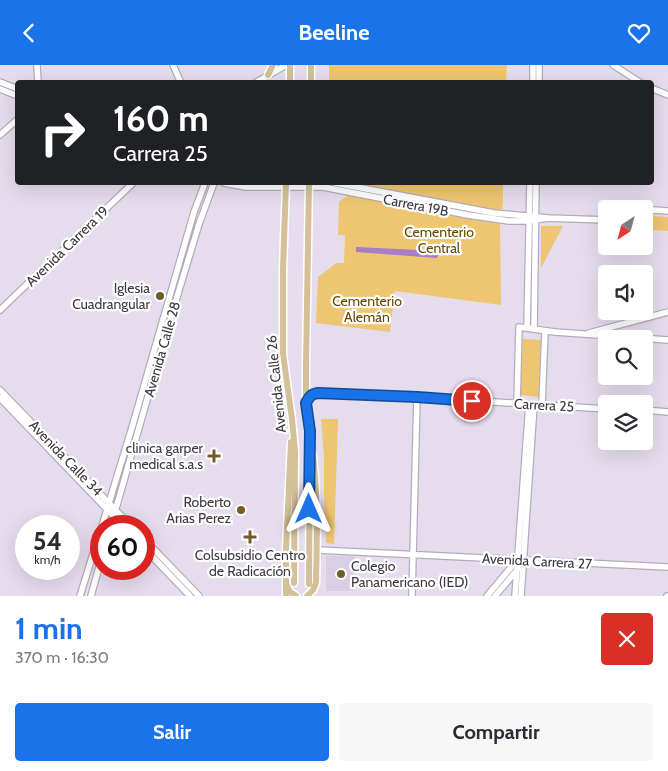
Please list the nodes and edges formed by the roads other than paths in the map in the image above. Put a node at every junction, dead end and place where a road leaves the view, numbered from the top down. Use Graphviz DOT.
graph roads {
  1 [pos="37,65"];
  2 [pos="173,65"];
  3 [pos="273,65"];
  4 [pos="286,65"];
  5 [pos="290,65"];
  6 [pos="311,65"];
  7 [pos="533,65"];
  8 [pos="539,65"];
  9 [pos="613,65"];
  10 [pos="268,75"];
  11 [pos="39,80"];
  12 [pos="180,80"];
  13 [pos="260,80"];
  14 [pos="290,80"];
  15 [pos="311,80"];
  16 [pos="533,80"];
  17 [pos="538,80"];
  18 [pos="636,80"];
  19 [pos="0,82"];
  20 [pos="15,88"];
  21 [pos="0,89"];
  22 [pos="654,89"];
  23 [pos="15,95"];
  24 [pos="668,95"];
  25 [pos="15,122"];
  26 [pos="0,135"];
  27 [pos="131,185"];
  28 [pos="204,185"];
  29 [pos="213,185"];
  30 [pos="235,185"];
  31 [pos="286,185"];
  32 [pos="308,185"];
  33 [pos="345,185"];
  34 [pos="530,185"];
  35 [pos="536,185"];
  36 [pos="653,210"];
  37 [pos="668,211"];
  38 [pos="533,218"];
  39 [pos="598,220"];
  40 [pos="0,310"];
  41 [pos="668,312"];
  42 [pos="527,328"];
  43 [pos="534,329"];
  44 [pos="545,331"];
  45 [pos="585,334"];
  46 [pos="668,340"];
  47 [pos="0,390"];
  48 [pos="417,397"];
  49 [pos="0,398"];
  50 [pos="306,403"];
  51 [pos="517,404"];
  52 [pos="531,405"];
  53 [pos="542,405"];
  54 [pos="598,408"];
  55 [pos="653,410"];
  56 [pos="668,411"];
  57 [pos="310,431"];
  58 [pos="108,507"];
  59 [pos="115,510"];
  60 [pos="106,515"];
  61 [pos="112,515"];
  62 [pos="114,515"];
  63 [pos="120,515"];
  64 [pos="155,550"];
  65 [pos="317,550"];
  66 [pos="414,554"];
  67 [pos="155,559"];
  68 [pos="522,561"];
  69 [pos="90,565"];
  70 [pos="668,567"];
  71 [pos="517,569"];
  72 [pos="95,580"];
  73 [pos="290,583"];
  74 [pos="309,584"];
  75 [pos="80,596"];
  76 [pos="91,596"];
  77 [pos="190,596"];
  78 [pos="199,596"];
  79 [pos="286,596"];
  80 [pos="296,596"];
  81 [pos="307,596"];
  82 [pos="412,596"];
  83 [pos="487,596"];
  84 [pos="495,596"];
  85 [pos="515,596"];
  86 [pos="521,596"];
  1 -- 11 [label="street"];
  2 -- 12 [label="street"];
  3 -- 10 [label="main road"];
  4 -- 10 [label="street"];
  5 -- 14 [label="main road"];
  6 -- 15 [label="main road"];
  7 -- 16 [label="street"];
  8 -- 17 [label="street"];
  9 -- 18 [label="street"];
  10 -- 13 [label="street"];
  19 -- 20 [label="street"];
  21 -- 23 [label="street"];
  22 -- 24 [label="street"];
  25 -- 26 [label="street"];
  27 -- 40 [label="street, Avenida Carrera 19"];
  28 -- 58 [label="street, Avenida Calle 28"];
  29 -- 59 [label="street, Avenida Calle 28"];
  30 -- 31 [label="street, Carrera 19B"];
  31 -- 32 [label="street, Carrera 19B"];
  31 -- 73 [label="main road, Avenida Calle 26"];
  32 -- 38 [label="street, Carrera 19B"];
  32 -- 50 [label="main road, Avenida Calle 26"];
  33 -- 38 [label="street, Carrera 19B"];
  34 -- 38 [label="street"];
  35 -- 38 [label="street"];
  36 -- 37 [label="street"];
  38 -- 39 [label="street, Carrera 19B"];
  38 -- 42 [label="street"];
  38 -- 43 [label="street"];
  41 -- 45 [label="street"];
  42 -- 43 [label="street"];
  42 -- 51 [label="street"];
  43 -- 44 [label="street"];
  44 -- 45 [label="street"];
  44 -- 53 [label="street"];
  45 -- 46 [label="street"];
  47 -- 58 [label="street, Avenida Calle 34"];
  48 -- 50 [label="street, Carrera 25"];
  48 -- 51 [label="street, Carrera 25"];
  48 -- 66 [label="street"];
  49 -- 58 [label="street, Avenida Calle 34"];
  50 -- 57 [label="main road, Avenida Calle 26"];
  51 -- 52 [label="street, Carrera 25"];
  52 -- 53 [label="street, Carrera 25"];
  52 -- 68 [label="street"];
  53 -- 54 [label="street, Carrera 25"];
  55 -- 56 [label="street"];
  57 -- 65 [label="main road"];
  57 -- 74 [label="main road, Avenida Calle 26"];
  58 -- 59 [label="street, Avenida Calle 34"];
  58 -- 60 [label="street, Avenida Calle 28"];
  58 -- 61 [label="street, Avenida Calle 34"];
  59 -- 62 [label="street, Avenida Calle 28"];
  59 -- 63 [label="street, Avenida Calle 34"];
  64 -- 78 [label="street"];
  65 -- 66 [label="street, Avenida Carrera 27"];
  65 -- 81 [label="main road"];
  66 -- 68 [label="street, Avenida Carrera 27"];
  66 -- 82 [label="street"];
  67 -- 77 [label="street"];
  68 -- 70 [label="street, Avenida Carrera 27"];
  68 -- 71 [label="street"];
  68 -- 83 [label="street"];
  68 -- 86 [label="street"];
  69 -- 75 [label="street, Avenida Calle 28"];
  71 -- 84 [label="street"];
  71 -- 85 [label="street"];
  72 -- 76 [label="street"];
  73 -- 79 [label="main road, Avenida Calle 26"];
  73 -- 80 [label="main road"];
}
